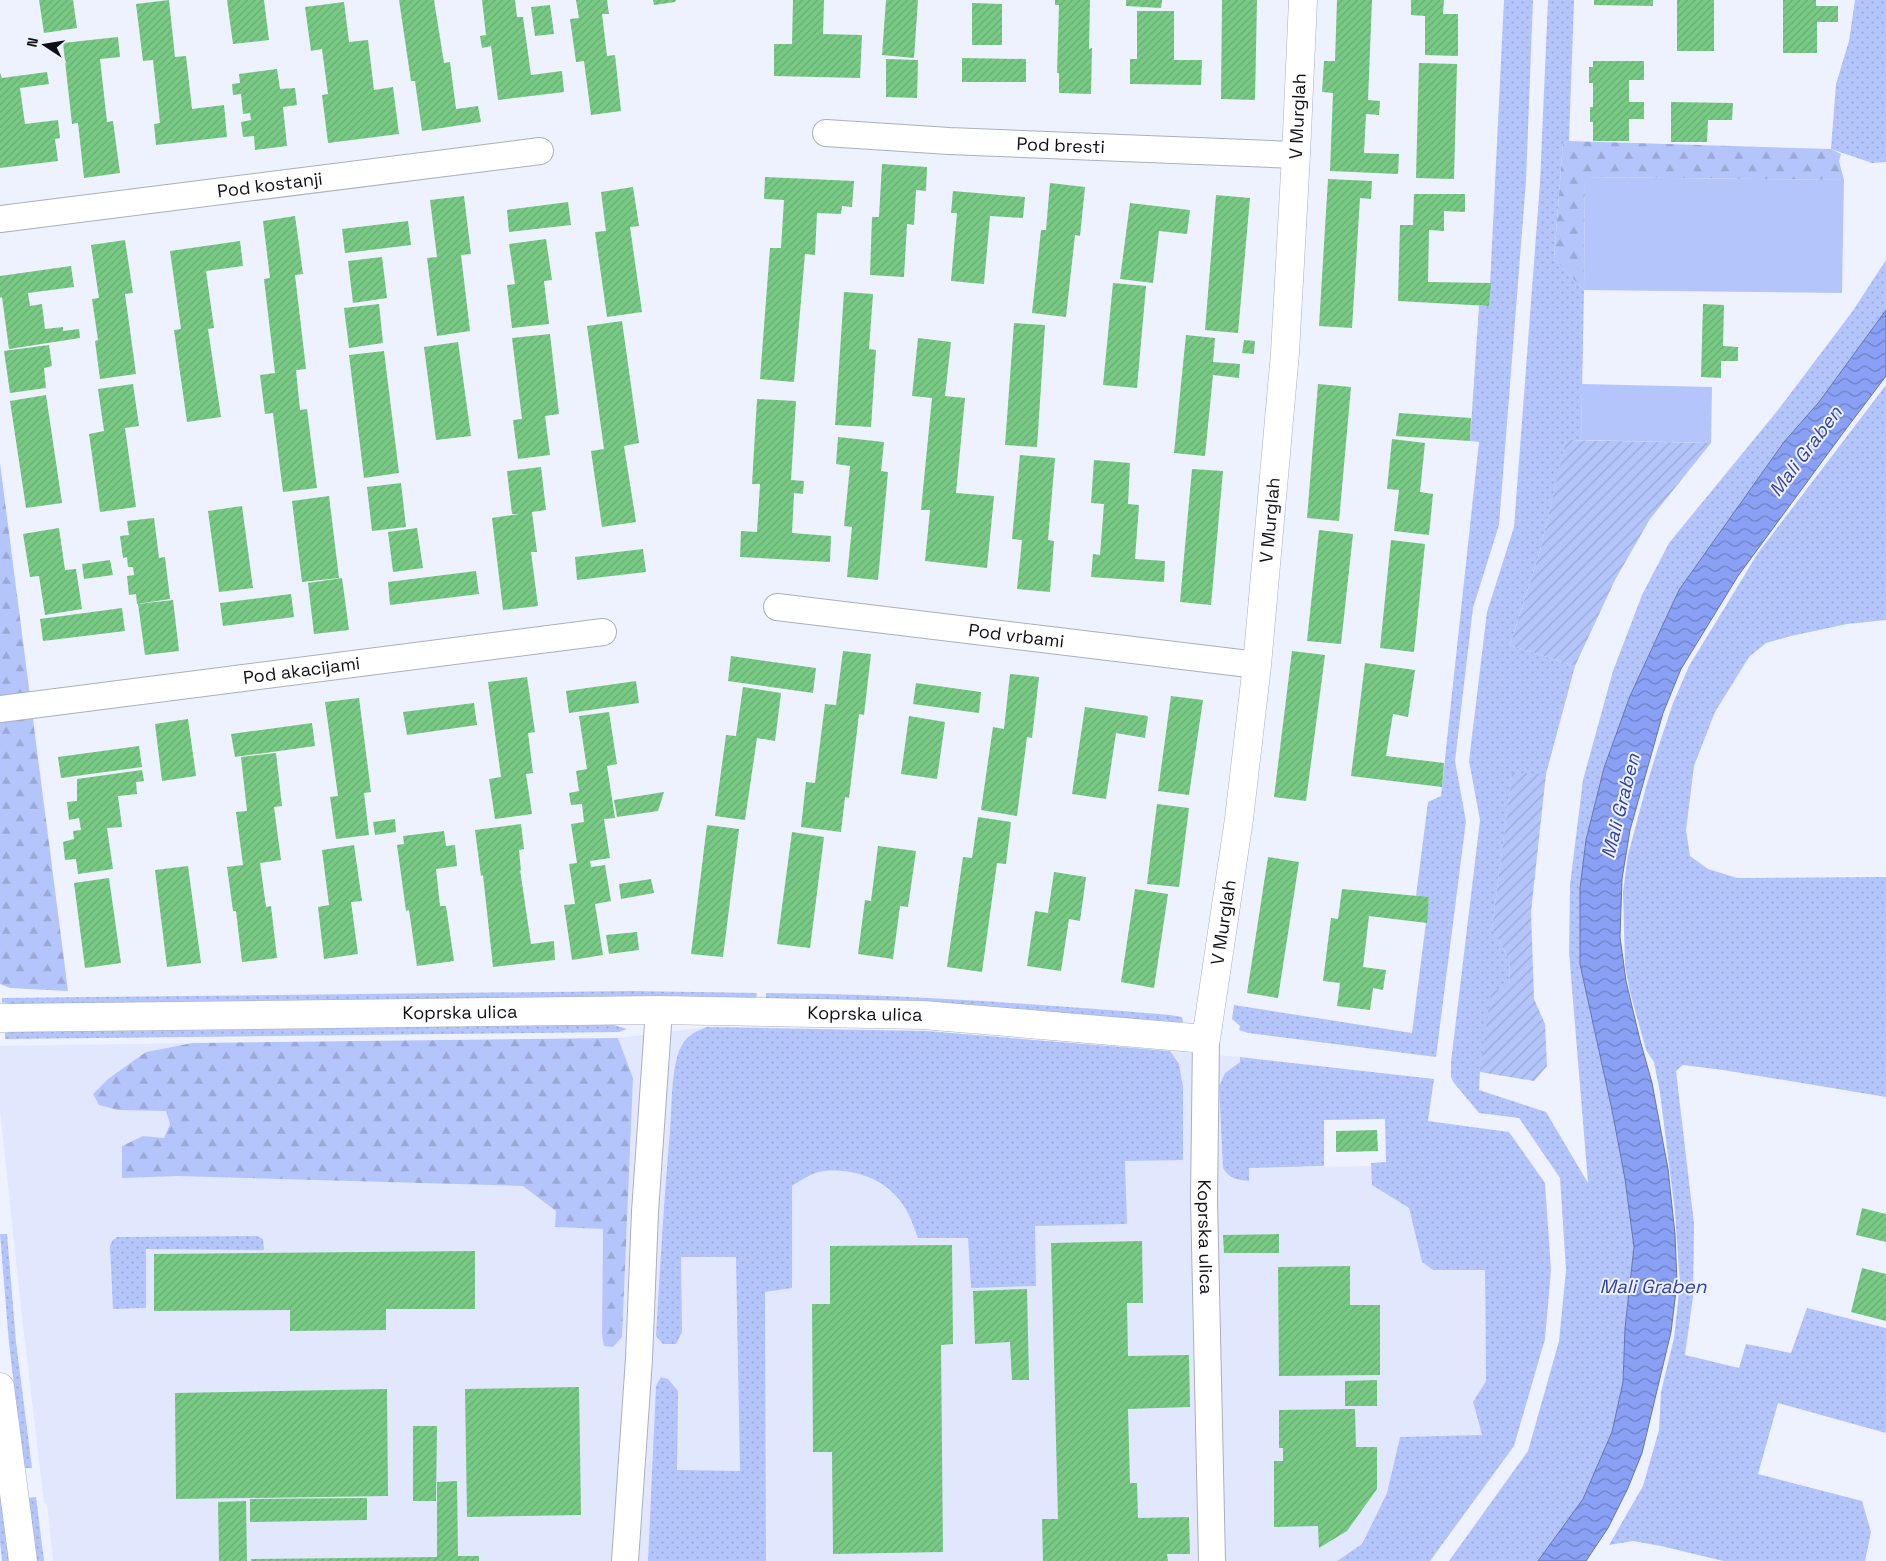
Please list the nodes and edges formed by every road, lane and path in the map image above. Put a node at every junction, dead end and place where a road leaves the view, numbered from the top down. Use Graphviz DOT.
graph roads {
  1 [pos="1303,0"];
  2 [pos="826,134"];
  3 [pos="540,151"];
  4 [pos="1296,155"];
  5 [pos="0,220"];
  6 [pos="777,607"];
  7 [pos="603,632"];
  8 [pos="1257,666"];
  9 [pos="0,709"];
  10 [pos="659,1010"];
  11 [pos="0,1018"];
  12 [pos="1206,1039"];
  13 [pos="0,1387"];
  14 [pos="23,1561"];
  15 [pos="625,1561"];
  16 [pos="1212,1561"];
  1 -- 4 [label="street, V Murglah"];
  2 -- 4 [label="street, Pod bresti"];
  3 -- 5 [label="street, Pod kostanji"];
  4 -- 8 [label="street, V Murglah"];
  6 -- 8 [label="street, Pod vrbami"];
  7 -- 9 [label="street, Pod akacijami"];
  8 -- 12 [label="street, V Murglah"];
  10 -- 11 [label="street, Koprska ulica"];
  10 -- 12 [label="street, Koprska ulica"];
  10 -- 15 [label="street"];
  12 -- 16 [label="street, Koprska ulica"];
  13 -- 14 [label="street"];
}
